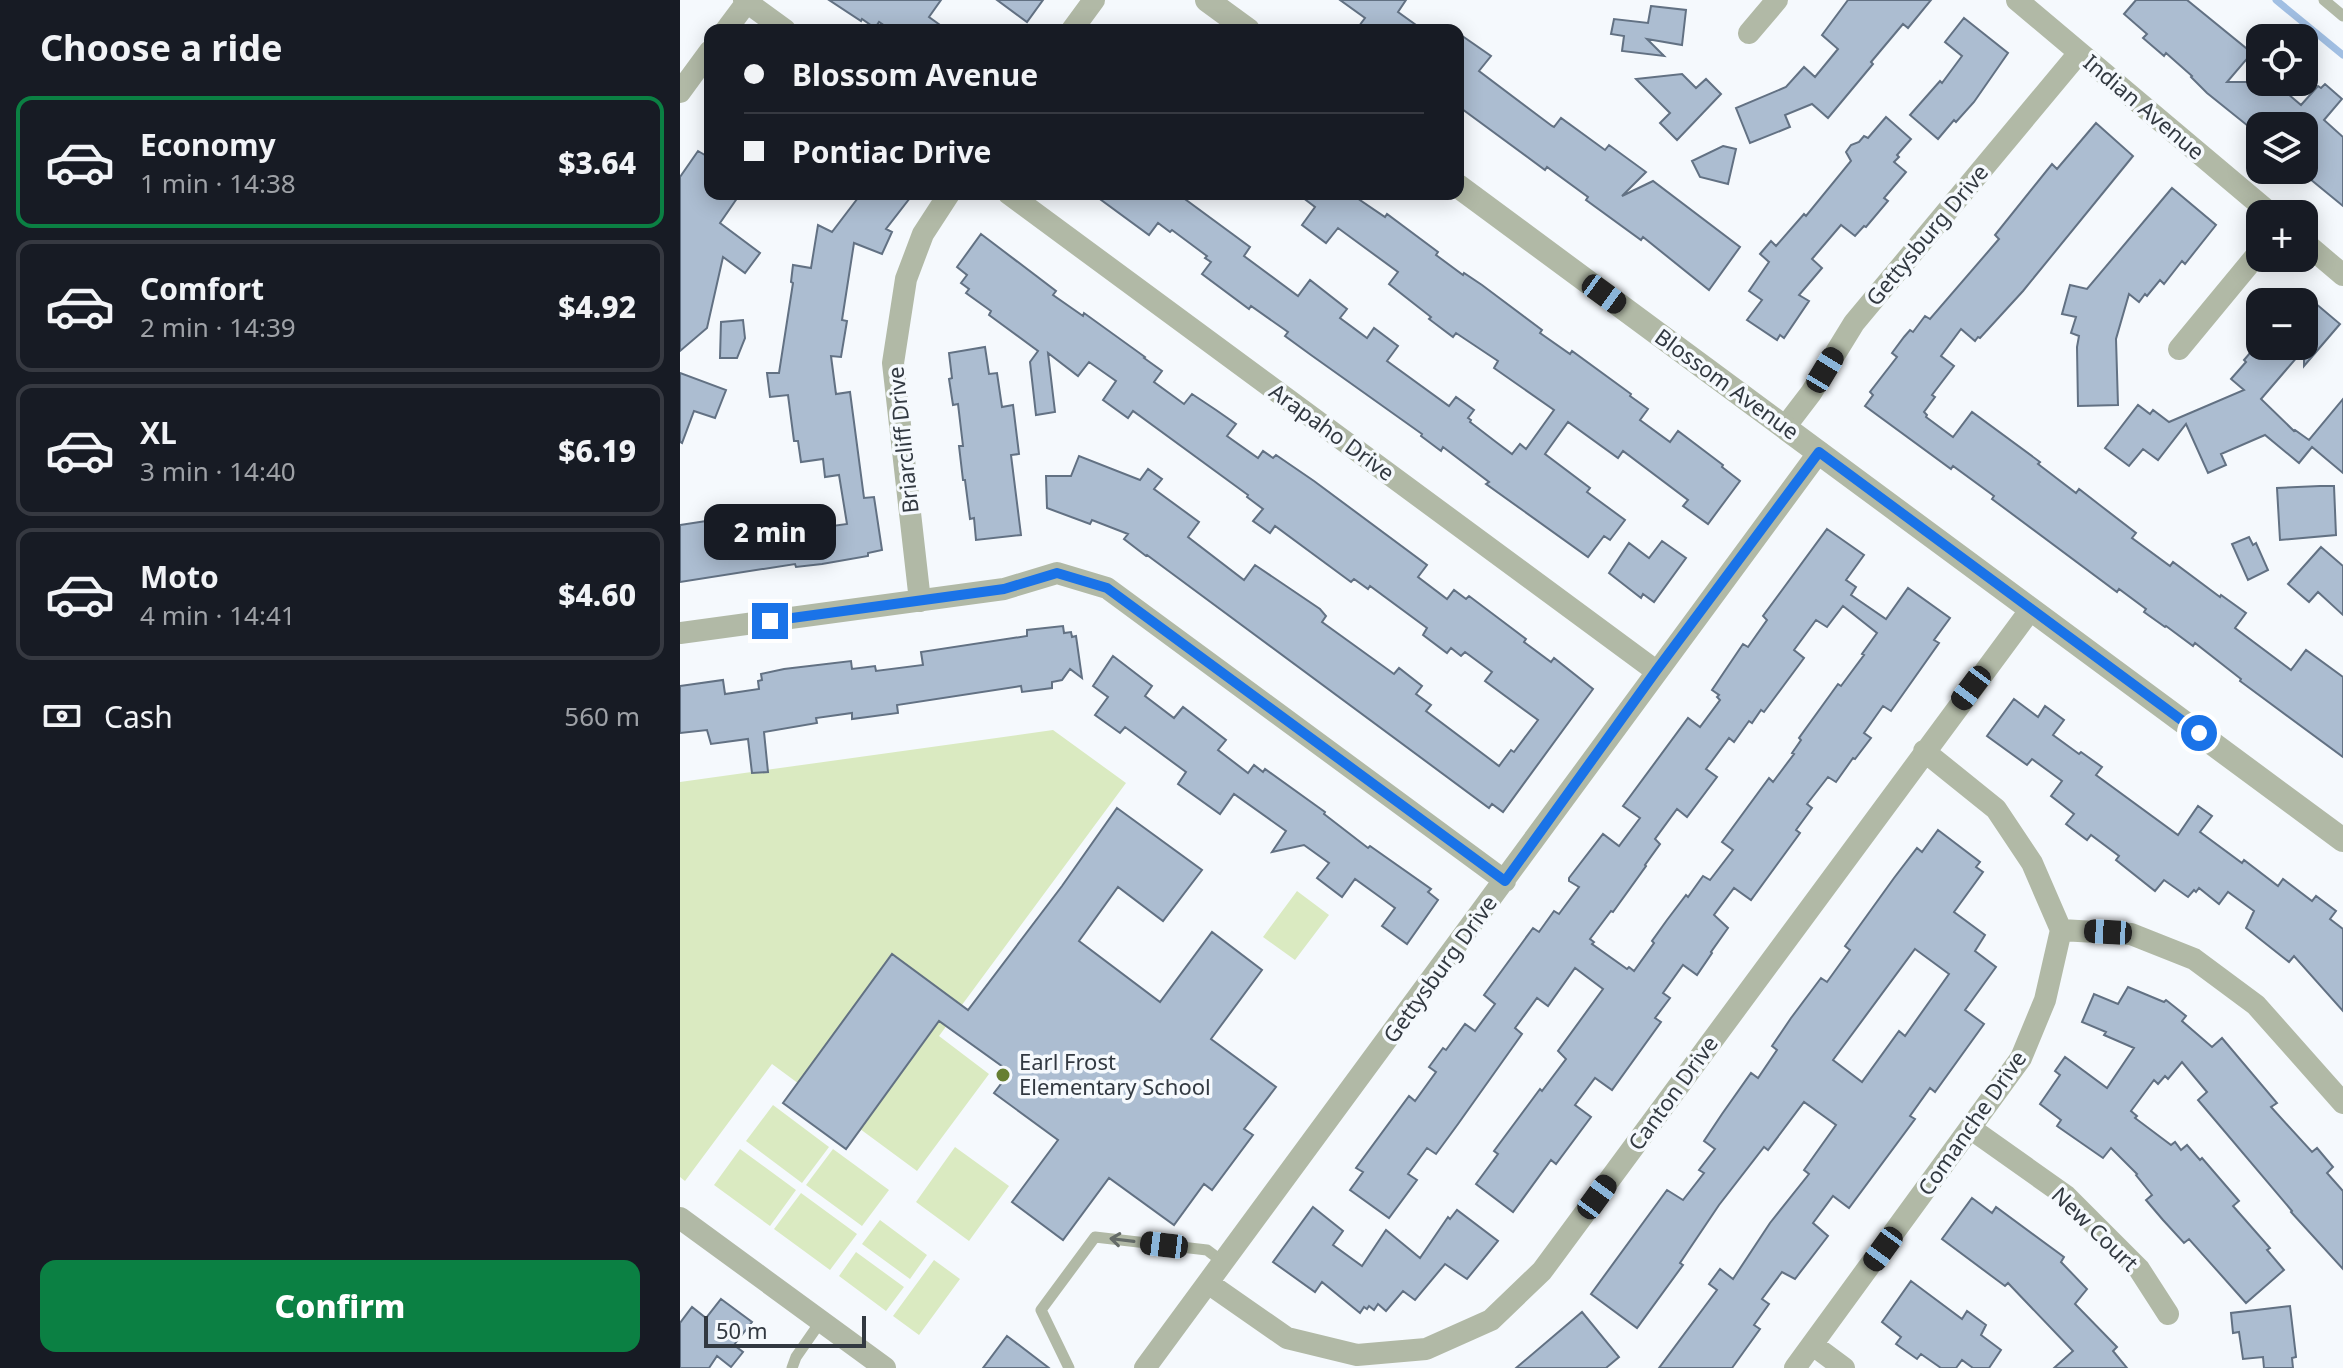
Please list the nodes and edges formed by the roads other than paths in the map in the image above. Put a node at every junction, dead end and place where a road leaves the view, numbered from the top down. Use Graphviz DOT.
graph roads {
  1 [pos="1094,0"];
  2 [pos="1207,0"];
  3 [pos="1777,0"];
  4 [pos="2017,0"];
  5 [pos="2324,0"];
  6 [pos="746,1"];
  7 [pos="2343,16"];
  8 [pos="730,24"];
  9 [pos="777,24"];
  10 [pos="1076,24"];
  11 [pos="1240,24"];
  12 [pos="1749,33"];
  13 [pos="2079,53"];
  14 [pos="704,59"];
  15 [pos="680,92"];
  16 [pos="1464,190"];
  17 [pos="945,200"];
  18 [pos="1017,200"];
  19 [pos="2254,200"];
  20 [pos="2318,254"];
  21 [pos="2246,268"];
  22 [pos="2343,275"];
  23 [pos="2179,349"];
  24 [pos="1785,427"];
  25 [pos="1819,452"];
  26 [pos="920,601"];
  27 [pos="2031,609"];
  28 [pos="680,633"];
  29 [pos="1656,671"];
  30 [pos="1924,751"];
  31 [pos="2343,840"];
  32 [pos="1505,881"];
  33 [pos="2061,930"];
  34 [pos="2343,1103"];
  35 [pos="1970,1128"];
  36 [pos="683,1227"];
  37 [pos="1223,1262"];
  38 [pos="1208,1283"];
  39 [pos="2168,1314"];
  40 [pos="821,1321"];
  41 [pos="1813,1345"];
  42 [pos="794,1362"];
  43 [pos="885,1368"];
  44 [pos="1069,1368"];
  45 [pos="1145,1368"];
  46 [pos="1795,1368"];
  47 [pos="1844,1368"];
  1 -- 10 [label="street"];
  2 -- 11 [label="street"];
  3 -- 12 [label="street"];
  4 -- 13 [label="street, Indian Avenue"];
  5 -- 7 [label="lane"];
  6 -- 8 [label="street"];
  6 -- 9 [label="street"];
  13 -- 19 [label="street, Indian Avenue"];
  13 -- 24 [label="street, Gettysburg Drive"];
  14 -- 15 [label="street"];
  16 -- 24 [label="street, Blossom Avenue"];
  17 -- 26 [label="street, Briarcliff Drive"];
  18 -- 29 [label="street, Arapaho Drive"];
  20 -- 22 [label="street"];
  21 -- 23 [label="street"];
  24 -- 25 [label="street, Blossom Avenue"];
  25 -- 27 [label="street, Blossom Avenue"];
  25 -- 29 [label="street, Gettysburg Drive"];
  26 -- 28 [label="street"];
  26 -- 32 [label="street"];
  27 -- 30 [label="street, Canton Drive"];
  27 -- 31 [label="street, Blossom Avenue"];
  29 -- 32 [label="street, Gettysburg Drive"];
  30 -- 33 [label="street"];
  30 -- 38 [label="street, Canton Drive"];
  32 -- 37 [label="street, Gettysburg Drive"];
  33 -- 34 [label="street"];
  33 -- 35 [label="street, Comanche Drive"];
  35 -- 39 [label="street, New Court"];
  35 -- 41 [label="street, Comanche Drive"];
  36 -- 40 [label="street"];
  37 -- 38 [label="street, Gettysburg Drive"];
  37 -- 44 [label="lane, one-way"];
  38 -- 45 [label="street, Gettysburg Drive"];
  40 -- 42 [label="lane"];
  40 -- 43 [label="street"];
  41 -- 46 [label="street, Comanche Drive"];
  41 -- 47 [label="street"];
}
